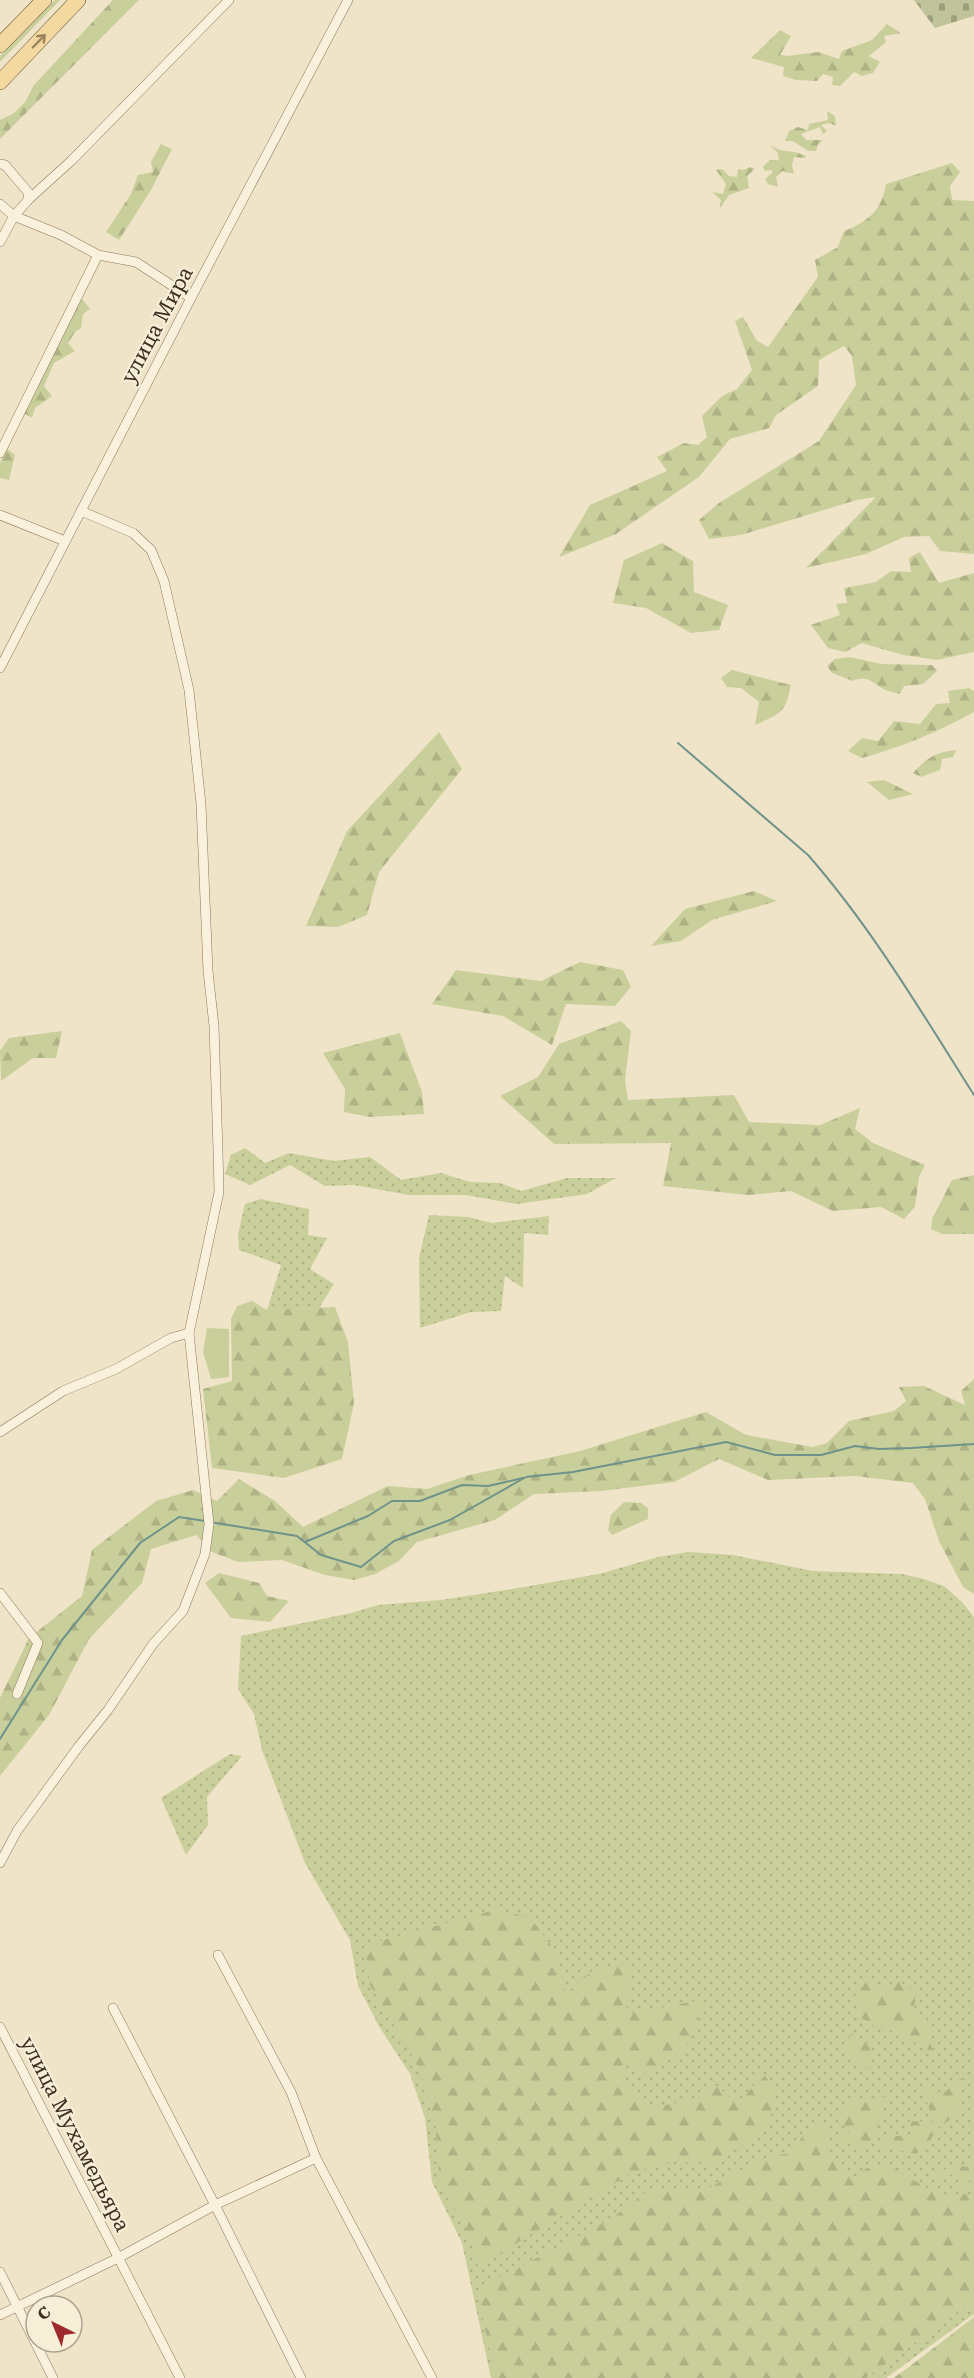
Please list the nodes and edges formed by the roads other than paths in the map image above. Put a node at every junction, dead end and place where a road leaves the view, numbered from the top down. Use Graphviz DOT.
graph roads {
  1 [pos="44,0"];
  2 [pos="78,0"];
  3 [pos="229,0"];
  4 [pos="348,0"];
  5 [pos="0,45"];
  6 [pos="0,82"];
  7 [pos="0,164"];
  8 [pos="30,199"];
  9 [pos="0,204"];
  10 [pos="14,216"];
  11 [pos="0,242"];
  12 [pos="98,255"];
  13 [pos="191,298"];
  14 [pos="0,453"];
  15 [pos="81,511"];
  16 [pos="0,515"];
  17 [pos="65,541"];
  18 [pos="0,668"];
  19 [pos="189,1333"];
  20 [pos="0,1432"];
  21 [pos="0,1593"];
  22 [pos="17,1694"];
  23 [pos="0,1863"];
  24 [pos="218,1955"];
  25 [pos="113,2008"];
  26 [pos="0,2027"];
  27 [pos="316,2158"];
  28 [pos="215,2205"];
  29 [pos="118,2258"];
  30 [pos="0,2272"];
  31 [pos="17,2306"];
  32 [pos="0,2315"];
  33 [pos="53,2378"];
  34 [pos="180,2378"];
  35 [pos="301,2378"];
  36 [pos="432,2378"];
  1 -- 5 [label="main road"];
  6 -- 2 [label="main road, one-way"];
  3 -- 8 [label="street"];
  4 -- 13 [label="street, улица Мира"];
  7 -- 8 [label="street"];
  8 -- 10 [label="street"];
  9 -- 10 [label="street"];
  10 -- 11 [label="street"];
  10 -- 12 [label="street"];
  12 -- 13 [label="street"];
  12 -- 14 [label="street"];
  13 -- 15 [label="street, улица Мира"];
  15 -- 17 [label="street, улица Мира"];
  15 -- 19 [label="street"];
  16 -- 17 [label="street"];
  17 -- 18 [label="street, улица Мира"];
  19 -- 20 [label="street"];
  19 -- 23 [label="street"];
  21 -- 22 [label="street"];
  24 -- 27 [label="street"];
  25 -- 28 [label="street"];
  26 -- 29 [label="street, улица Мухамедьяра"];
  27 -- 28 [label="street, улица Мухамедьяра"];
  27 -- 36 [label="street"];
  28 -- 29 [label="street, улица Мухамедьяра"];
  28 -- 35 [label="street"];
  29 -- 31 [label="street, улица Мухамедьяра"];
  29 -- 34 [label="street, улица Мухамедьяра"];
  30 -- 31 [label="street"];
  31 -- 32 [label="street, улица Мухамедьяра"];
  31 -- 33 [label="street"];
}
